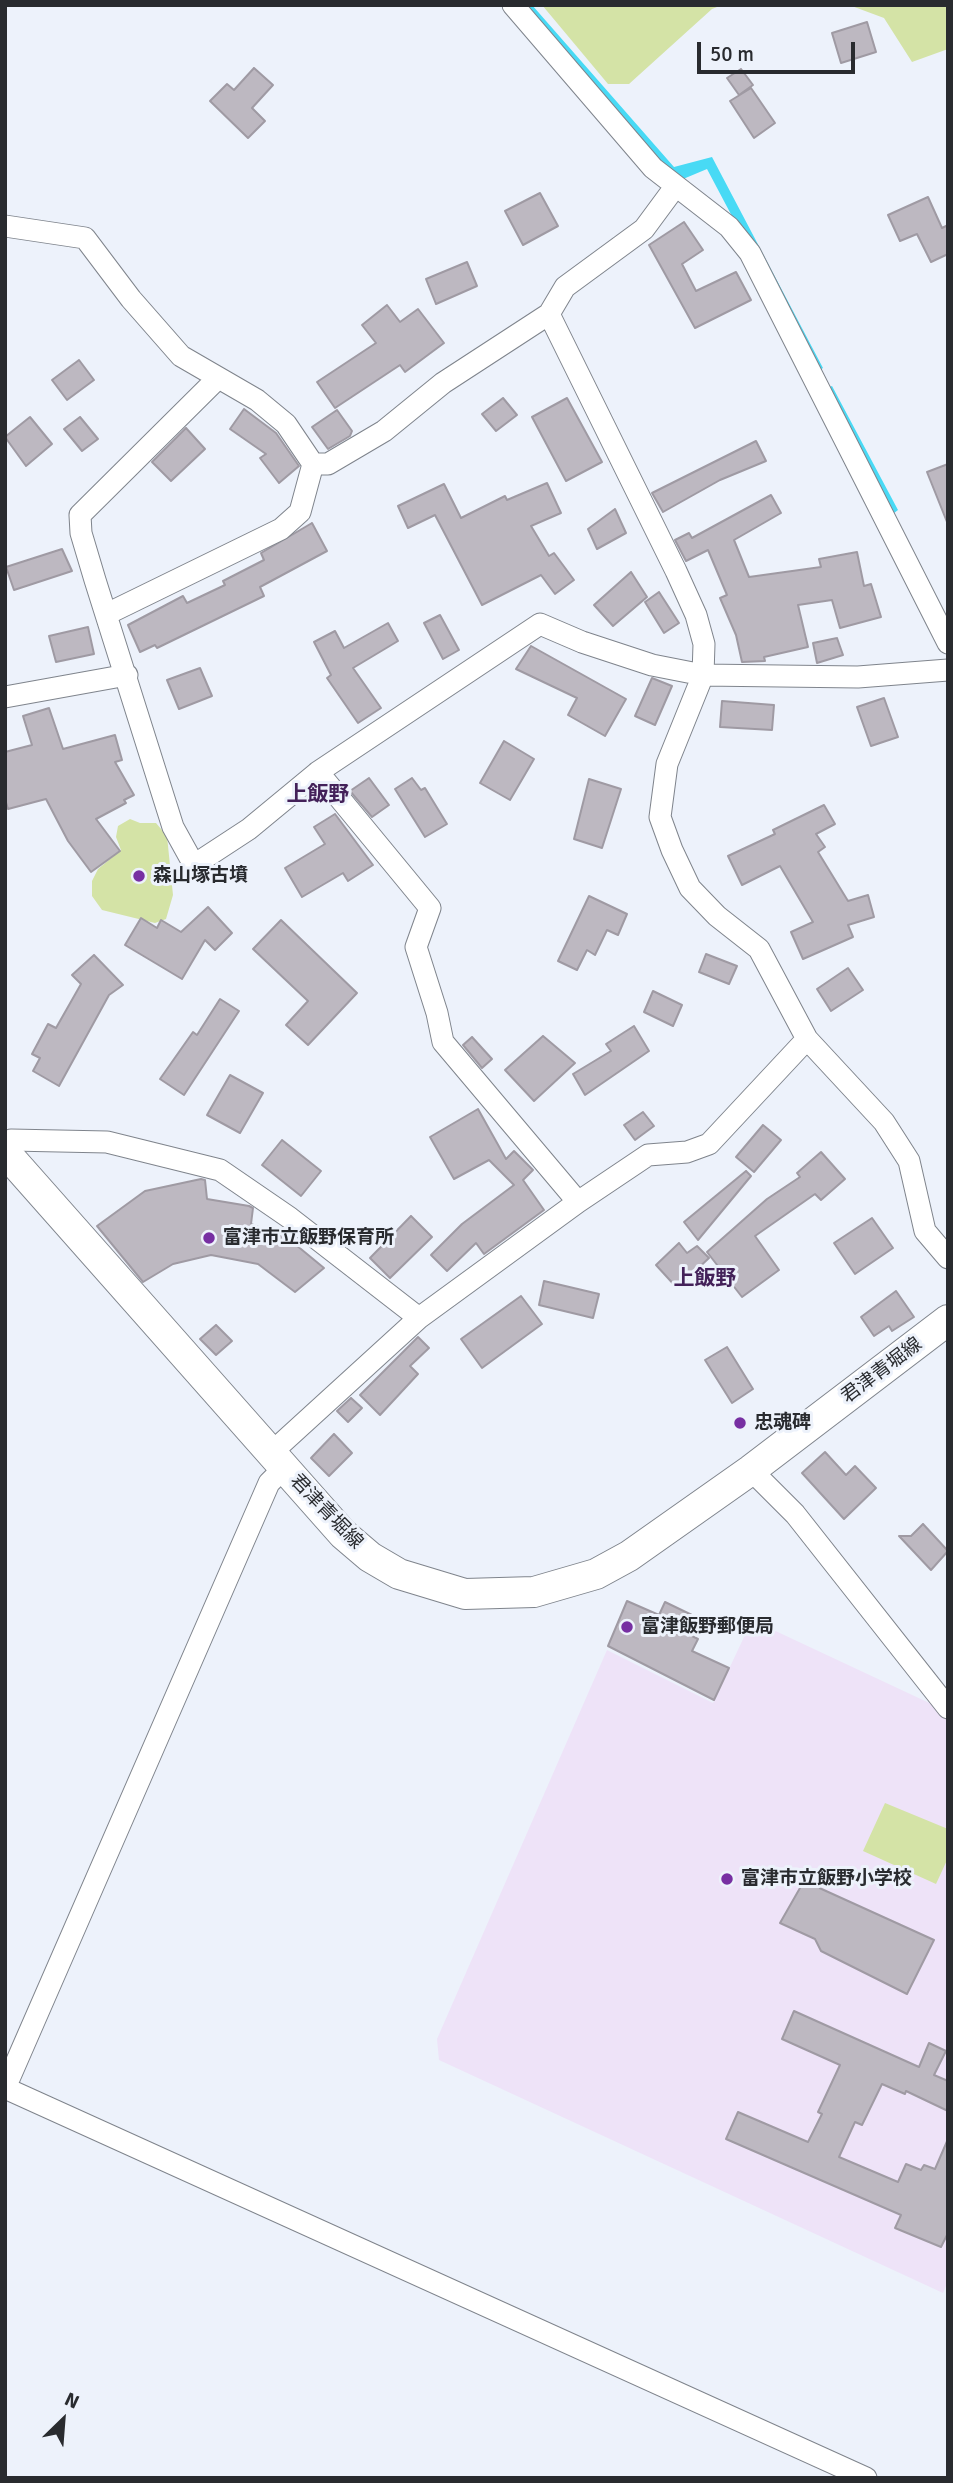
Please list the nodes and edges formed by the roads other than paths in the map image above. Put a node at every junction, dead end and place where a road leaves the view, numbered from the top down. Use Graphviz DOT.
graph roads {
  1 [pos="513,5"];
  2 [pos="675,187"];
  3 [pos="5,226"];
  4 [pos="548,314"];
  5 [pos="217,379"];
  6 [pos="313,464"];
  7 [pos="107,614"];
  8 [pos="948,643"];
  9 [pos="948,670"];
  10 [pos="127,674"];
  11 [pos="703,675"];
  12 [pos="5,697"];
  13 [pos="318,772"];
  14 [pos="807,1039"];
  15 [pos="5,1143"];
  16 [pos="5,1152"];
  17 [pos="578,1202"];
  18 [pos="948,1258"];
  19 [pos="419,1318"];
  20 [pos="948,1320"];
  21 [pos="278,1460"];
  22 [pos="751,1470"];
  23 [pos="948,1708"];
  24 [pos="5,2088"];
  25 [pos="866,2478"];
  1 -- 2 [label="street"];
  2 -- 4 [label="street"];
  2 -- 8 [label="street"];
  3 -- 5 [label="street"];
  4 -- 6 [label="street"];
  4 -- 11 [label="street"];
  5 -- 6 [label="street"];
  5 -- 7 [label="street"];
  6 -- 7 [label="street"];
  7 -- 10 [label="street"];
  9 -- 11 [label="street"];
  10 -- 12 [label="street"];
  10 -- 13 [label="street"];
  11 -- 13 [label="street"];
  11 -- 14 [label="street"];
  13 -- 17 [label="street"];
  14 -- 17 [label="street"];
  14 -- 18 [label="street"];
  15 -- 19 [label="street"];
  16 -- 21 [label="main road, 君津青堀線"];
  17 -- 19 [label="street"];
  19 -- 21 [label="street"];
  20 -- 22 [label="main road, 君津青堀線"];
  21 -- 22 [label="main road, 君津青堀線"];
  21 -- 24 [label="street"];
  22 -- 23 [label="street"];
  24 -- 25 [label="street"];
}
